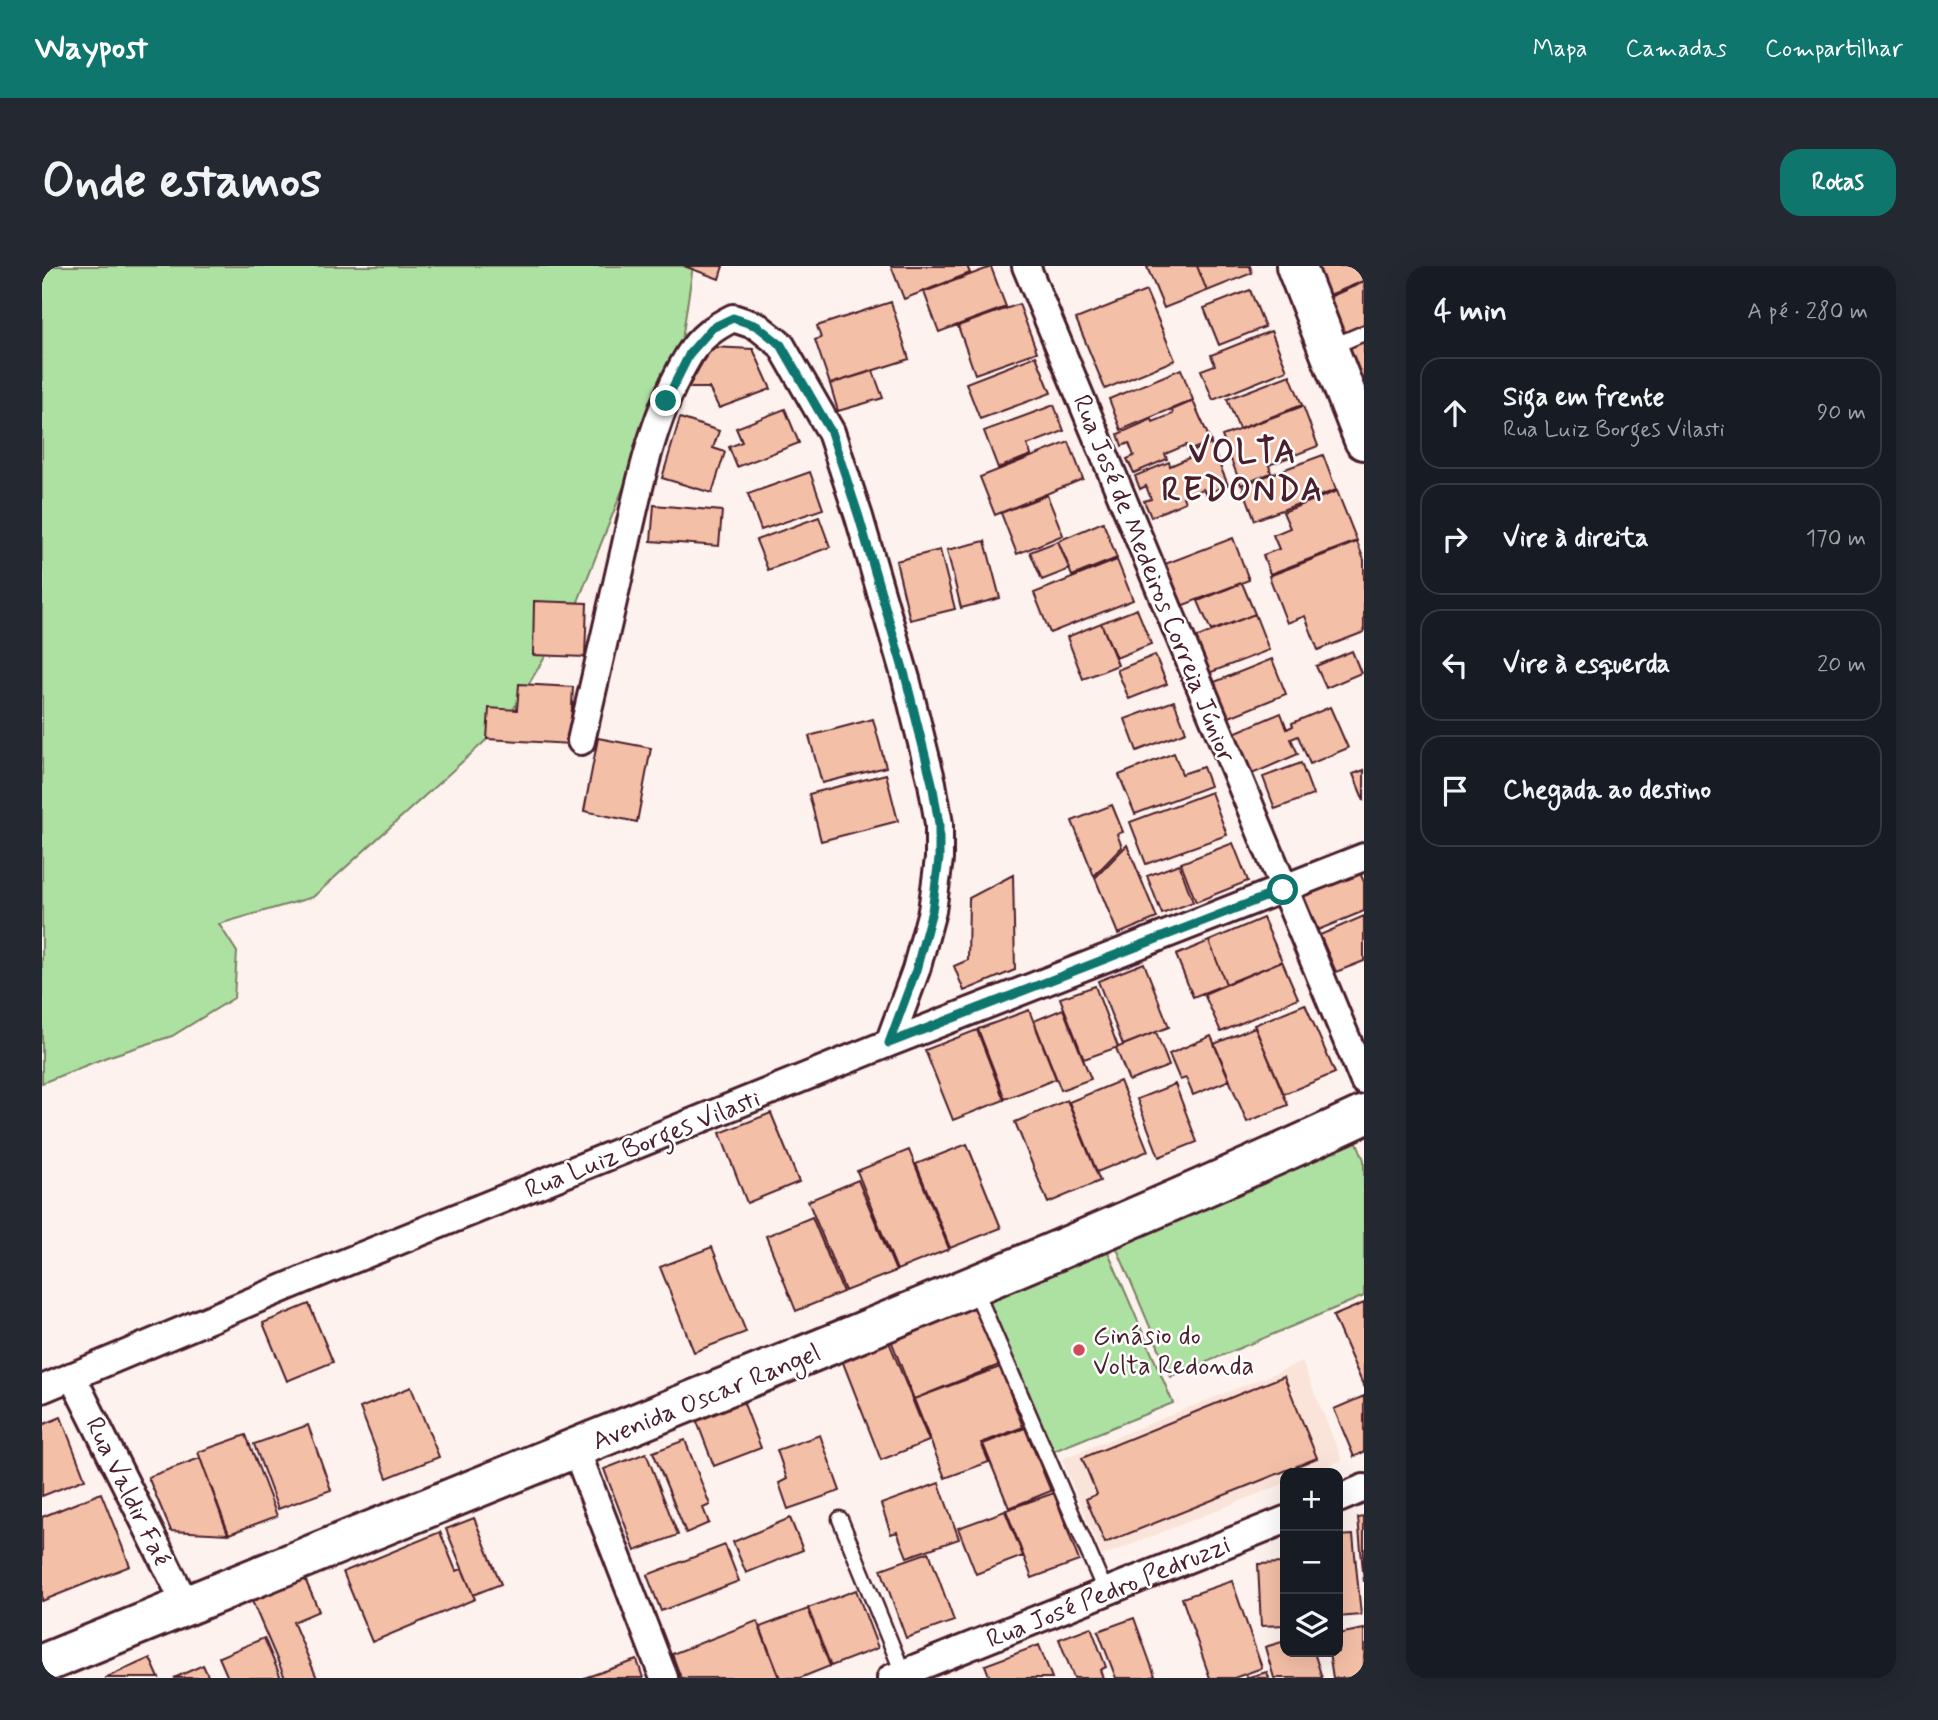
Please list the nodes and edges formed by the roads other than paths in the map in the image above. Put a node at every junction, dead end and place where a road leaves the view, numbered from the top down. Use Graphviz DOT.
graph roads {
  1 [pos="1026,266"];
  2 [pos="1296,266"];
  3 [pos="1364,333"];
  4 [pos="1326,349"];
  5 [pos="1364,440"];
  6 [pos="581,741"];
  7 [pos="1364,857"];
  8 [pos="1283,890"];
  9 [pos="889,1043"];
  10 [pos="1364,1082"];
  11 [pos="1364,1115"];
  12 [pos="974,1286"];
  13 [pos="72,1376"];
  14 [pos="42,1389"];
  15 [pos="576,1450"];
  16 [pos="1364,1488"];
  17 [pos="1343,1497"];
  18 [pos="840,1519"];
  19 [pos="1280,1522"];
  20 [pos="1105,1593"];
  21 [pos="186,1605"];
  22 [pos="42,1664"];
  23 [pos="897,1676"];
  24 [pos="664,1678"];
  1 -- 8 [label="street, Rua José de Medeiros Correia Júnior"];
  2 -- 4 [label="main road"];
  3 -- 4 [label="lane"];
  4 -- 5 [label="main road"];
  6 -- 9 [label="street"];
  7 -- 8 [label="street, Rua Luiz Borges Vilasti"];
  8 -- 9 [label="street, Rua Luiz Borges Vilasti"];
  8 -- 10 [label="street, Rua José de Medeiros Correia Júnior"];
  9 -- 13 [label="street, Rua Luiz Borges Vilasti"];
  11 -- 12 [label="main road, Avenida Oscar Rangel"];
  12 -- 15 [label="main road, Avenida Oscar Rangel"];
  12 -- 20 [label="lane"];
  13 -- 14 [label="street, Rua Luiz Borges Vilasti"];
  13 -- 21 [label="street, Rua Valdir Faé"];
  15 -- 21 [label="main road, Avenida Oscar Rangel"];
  15 -- 24 [label="street"];
  16 -- 17 [label="street"];
  18 -- 23 [label="lane"];
  19 -- 20 [label="street, Rua José Pedro Pedruzzi"];
  20 -- 23 [label="street, Rua José Pedro Pedruzzi"];
  21 -- 22 [label="main road, Avenida Oscar Rangel"];
}
